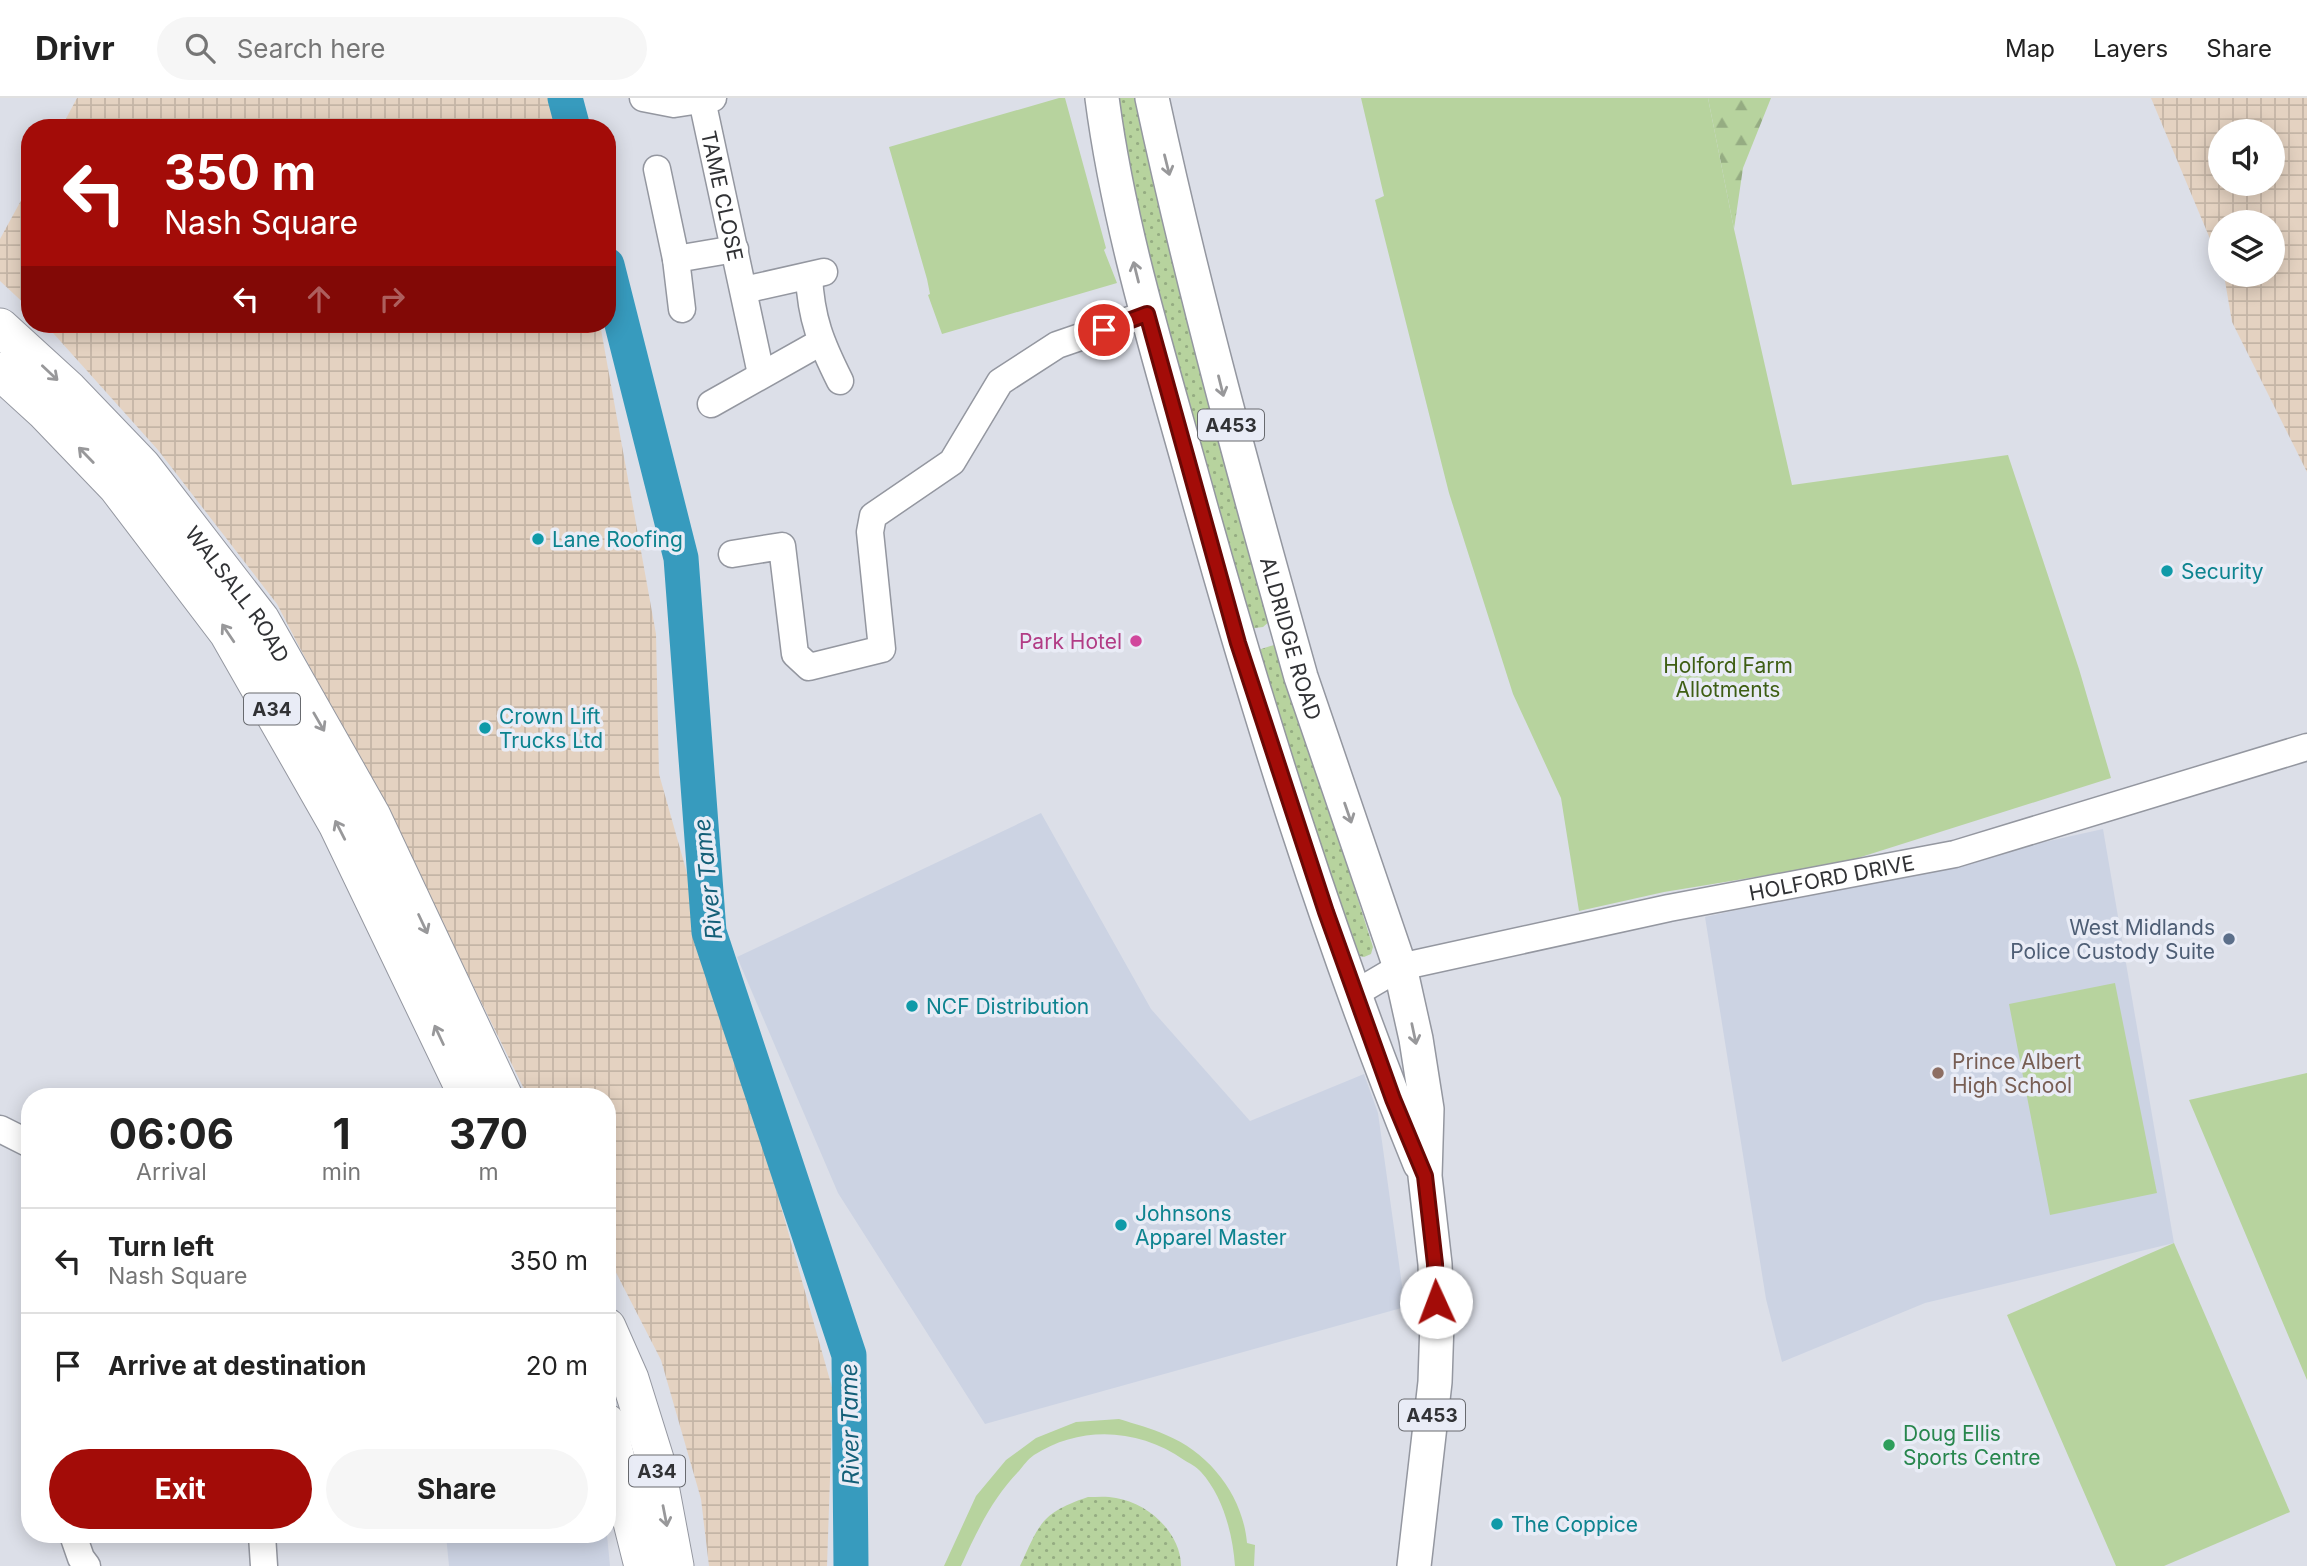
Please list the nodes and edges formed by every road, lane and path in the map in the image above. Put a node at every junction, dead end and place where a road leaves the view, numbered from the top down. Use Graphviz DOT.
graph roads {
  1 [pos="643,98"];
  2 [pos="1102,98"];
  3 [pos="1152,98"];
  4 [pos="708,99"];
  5 [pos="657,169"];
  6 [pos="735,249"];
  7 [pos="676,259"];
  8 [pos="744,290"];
  9 [pos="682,309"];
  10 [pos="1147,314"];
  11 [pos="0,327"];
  12 [pos="821,342"];
  13 [pos="0,371"];
  14 [pos="761,374"];
  15 [pos="840,381"];
  16 [pos="711,404"];
  17 [pos="732,554"];
  18 [pos="2307,747"];
  19 [pos="1400,967"];
  20 [pos="1356,993"];
  21 [pos="464,1088"];
  22 [pos="500,1088"];
  23 [pos="0,1129"];
  24 [pos="21,1140"];
  25 [pos="1425,1176"];
  26 [pos="616,1347"];
  27 [pos="616,1459"];
  28 [pos="75,1543"];
  29 [pos="263,1543"];
  30 [pos="87,1566"];
  31 [pos="264,1566"];
  32 [pos="643,1566"];
  33 [pos="675,1566"];
  34 [pos="1414,1566"];
  1 -- 4 [label="street"];
  10 -- 2 [label="main road, ALDRIDGE ROAD / A453, one-way"];
  3 -- 19 [label="main road, ALDRIDGE ROAD / A453, one-way"];
  4 -- 6 [label="street, TAME CLOSE"];
  5 -- 7 [label="street"];
  6 -- 7 [label="street"];
  6 -- 8 [label="street, TAME CLOSE"];
  7 -- 9 [label="street"];
  8 -- 12 [label="street, TAME CLOSE"];
  8 -- 14 [label="street, TAME CLOSE"];
  10 -- 17 [label="street"];
  10 -- 20 [label="main road, ALDRIDGE ROAD / A453"];
  11 -- 22 [label="highway, WALSALL ROAD / A34, one-way"];
  12 -- 14 [label="street"];
  12 -- 15 [label="street, TAME CLOSE"];
  21 -- 13 [label="highway, WALSALL ROAD / A34, one-way"];
  14 -- 16 [label="street"];
  18 -- 19 [label="street, HOLFORD DRIVE"];
  19 -- 20 [label="street, HOLFORD DRIVE"];
  19 -- 25 [label="main road, ALDRIDGE ROAD / A453, one-way"];
  20 -- 25 [label="main road, ALDRIDGE ROAD / A453"];
  23 -- 24 [label="street"];
  25 -- 34 [label="main road, ALDRIDGE ROAD / A453"];
  26 -- 33 [label="highway, A34, one-way"];
  27 -- 32 [label="highway, A34"];
  28 -- 30 [label="street"];
  29 -- 31 [label="street"];
}
